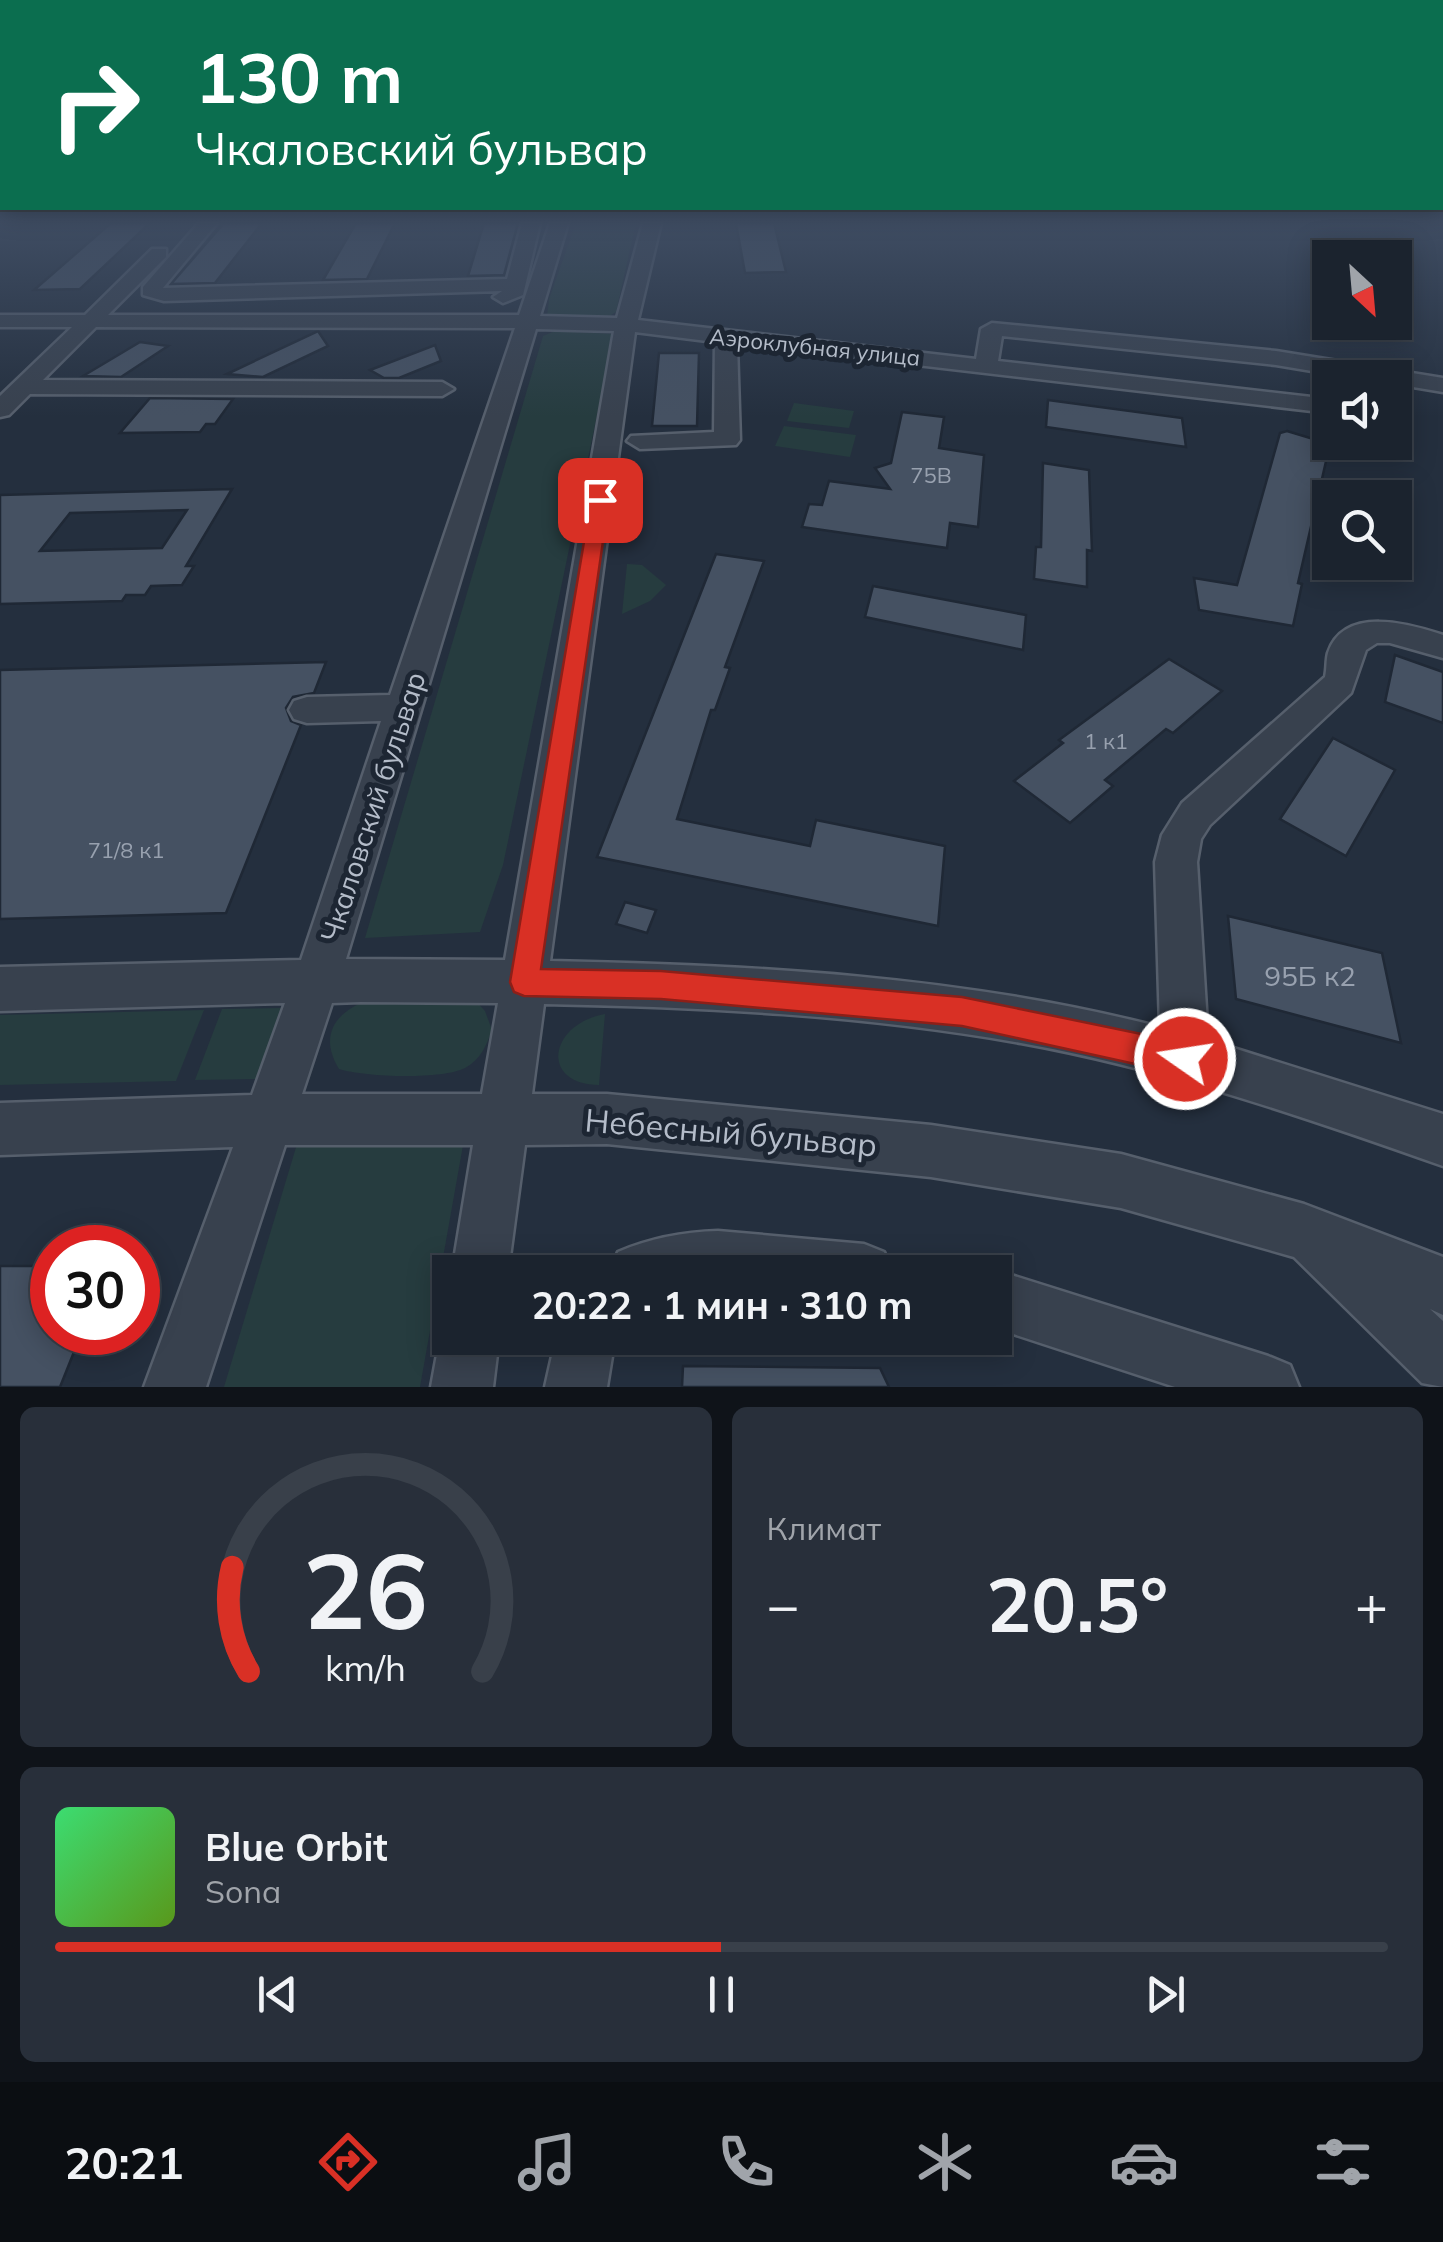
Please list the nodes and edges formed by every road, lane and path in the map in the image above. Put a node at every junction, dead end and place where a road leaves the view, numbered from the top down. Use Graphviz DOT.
graph roads {
  1 [pos="124,288"];
  2 [pos="152,288"];
  3 [pos="514,288"];
  4 [pos="538,288"];
  5 [pos="636,288"];
  6 [pos="0,320"];
  7 [pos="91,320"];
  8 [pos="527,322"];
  9 [pos="626,325"];
  10 [pos="726,338"];
  11 [pos="986,366"];
  12 [pos="1443,385"];
  13 [pos="442,389"];
  14 [pos="14,390"];
  15 [pos="1312,404"];
  16 [pos="0,410"];
  17 [pos="640,440"];
  18 [pos="1443,646"];
  19 [pos="405,708"];
  20 [pos="307,710"];
  21 [pos="317,979"];
  22 [pos="524,982"];
  23 [pos="0,989"];
  24 [pos="1185,1059"];
  25 [pos="506,1117"];
  26 [pos="269,1120"];
  27 [pos="0,1128"];
  28 [pos="1443,1140"];
  29 [pos="1304,1232"];
  30 [pos="483,1255"];
  31 [pos="1443,1286"];
  32 [pos="1012,1305"];
  33 [pos="467,1355"];
  34 [pos="583,1355"];
  35 [pos="1443,1362"];
  36 [pos="175,1387"];
  37 [pos="462,1387"];
  38 [pos="576,1387"];
  39 [pos="1268,1387"];
  1 -- 7 [label="street"];
  2 -- 3 [label="street"];
  4 -- 8 [label="street, Чкаловский бульвар"];
  5 -- 9 [label="street"];
  6 -- 7 [label="street, Аэроклубная улица"];
  7 -- 8 [label="street, Аэроклубная улица"];
  7 -- 14 [label="street"];
  8 -- 9 [label="street, Аэроклубная улица"];
  8 -- 19 [label="street, Чкаловский бульвар"];
  9 -- 10 [label="street, Аэроклубная улица"];
  9 -- 22 [label="street"];
  10 -- 11 [label="street, Аэроклубная улица"];
  10 -- 17 [label="street"];
  11 -- 12 [label="street"];
  11 -- 15 [label="street, Аэроклубная улица"];
  13 -- 14 [label="street"];
  14 -- 16 [label="street"];
  18 -- 24 [label="street"];
  19 -- 20 [label="street"];
  19 -- 21 [label="street, Чкаловский бульвар"];
  21 -- 22 [label="street"];
  21 -- 23 [label="street"];
  21 -- 26 [label="street, Чкаловский бульвар"];
  22 -- 24 [label="street"];
  22 -- 25 [label="street"];
  24 -- 28 [label="street"];
  25 -- 26 [label="street, Небесный бульвар"];
  25 -- 29 [label="street, Небесный бульвар"];
  25 -- 30 [label="street"];
  26 -- 27 [label="street, Небесный бульвар"];
  26 -- 36 [label="street, Чкаловский бульвар"];
  29 -- 31 [label="street, Небесный бульвар"];
  29 -- 35 [label="street"];
  32 -- 39 [label="street"];
  33 -- 37 [label="street"];
  34 -- 38 [label="street"];
}
